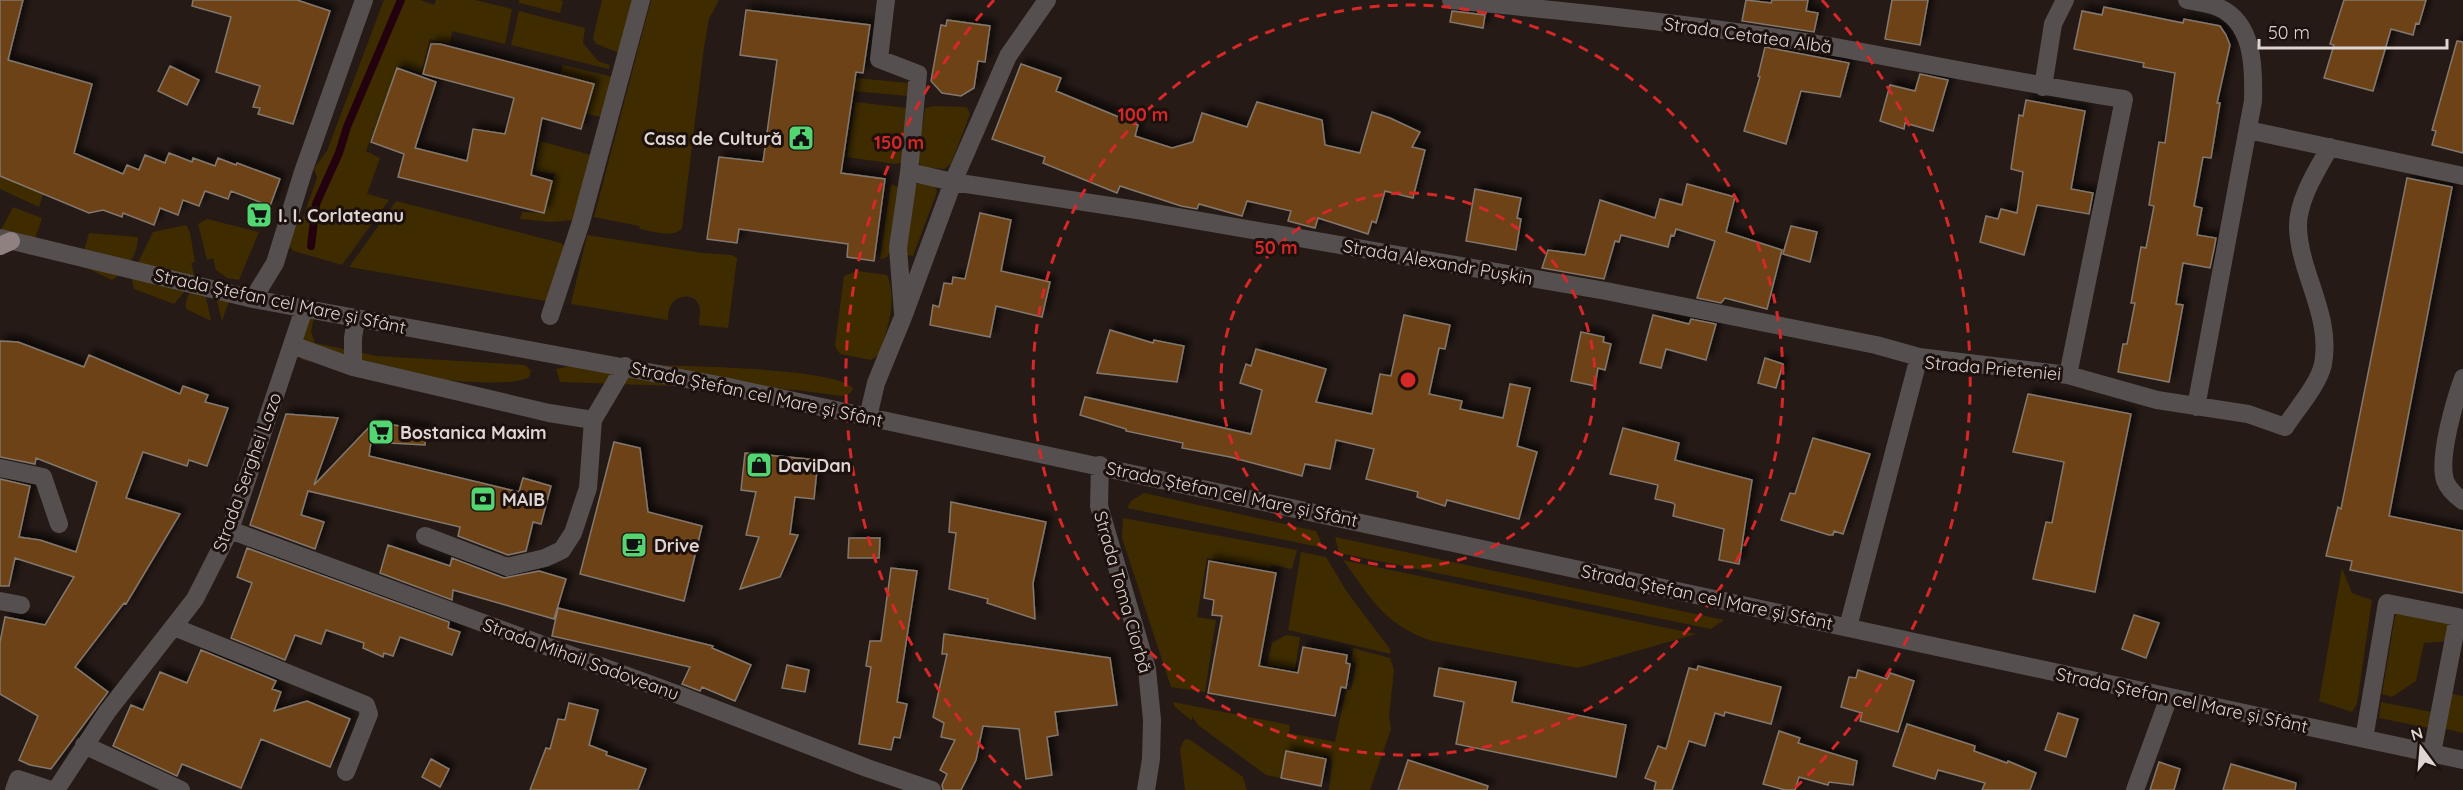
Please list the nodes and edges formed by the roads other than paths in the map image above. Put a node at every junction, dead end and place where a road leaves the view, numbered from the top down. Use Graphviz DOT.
graph roads {
  1 [pos="364,0"];
  2 [pos="641,0"];
  3 [pos="886,0"];
  4 [pos="1047,0"];
  5 [pos="1451,0"];
  6 [pos="2065,0"];
  7 [pos="2187,0"];
  8 [pos="2043,87"];
  9 [pos="2248,130"];
  10 [pos="2330,147"];
  11 [pos="909,172"];
  12 [pos="2463,176"];
  13 [pos="953,182"];
  14 [pos="4,242"];
  15 [pos="253,299"];
  16 [pos="304,309"];
  17 [pos="550,316"];
  18 [pos="903,317"];
  19 [pos="356,319"];
  20 [pos="292,345"];
  21 [pos="1919,357"];
  22 [pos="625,366"];
  23 [pos="352,367"];
  24 [pos="2068,375"];
  25 [pos="2463,378"];
  26 [pos="2196,406"];
  27 [pos="868,417"];
  28 [pos="593,420"];
  29 [pos="1100,465"];
  30 [pos="0,468"];
  31 [pos="2463,501"];
  32 [pos="59,524"];
  33 [pos="230,530"];
  34 [pos="425,536"];
  35 [pos="0,601"];
  36 [pos="21,605"];
  37 [pos="2460,616"];
  38 [pos="174,627"];
  39 [pos="1848,627"];
  40 [pos="2169,698"];
  41 [pos="2364,739"];
  42 [pos="84,745"];
  43 [pos="2432,753"];
  44 [pos="2463,760"];
  45 [pos="346,772"];
  46 [pos="14,790"];
  47 [pos="53,790"];
  48 [pos="181,790"];
  49 [pos="932,790"];
  50 [pos="1146,790"];
  51 [pos="2135,790"];
  1 -- 15 [label="street"];
  2 -- 17 [label="street"];
  3 -- 11 [label="street"];
  4 -- 13 [label="street"];
  5 -- 8 [label="street, Strada Cetatea Albă"];
  6 -- 8 [label="street"];
  7 -- 9 [label="street"];
  8 -- 24 [label="street, Strada Cetatea Albă"];
  9 -- 10 [label="street"];
  9 -- 26 [label="street"];
  10 -- 12 [label="street"];
  10 -- 26 [label="street, Strada Prieteniei"];
  11 -- 13 [label="street, Strada Alexandr Pușkin"];
  11 -- 18 [label="street"];
  13 -- 18 [label="street"];
  13 -- 21 [label="street, Strada Alexandr Pușkin"];
  14 -- 15 [label="street, Strada Ștefan cel Mare și Sfânt"];
  15 -- 16 [label="street, Strada Ștefan cel Mare și Sfânt"];
  16 -- 19 [label="street, Strada Ștefan cel Mare și Sfânt"];
  16 -- 20 [label="street, Strada Serghei Lazo"];
  18 -- 27 [label="street"];
  19 -- 22 [label="street, Strada Ștefan cel Mare și Sfânt"];
  19 -- 23 [label="street"];
  20 -- 23 [label="street"];
  20 -- 33 [label="street, Strada Serghei Lazo"];
  21 -- 24 [label="street, Strada Prieteniei"];
  21 -- 39 [label="street, Strada Prieteniei"];
  22 -- 27 [label="street, Strada Ștefan cel Mare și Sfânt"];
  22 -- 28 [label="street"];
  23 -- 28 [label="street"];
  24 -- 26 [label="street, Strada Prieteniei"];
  25 -- 31 [label="street"];
  27 -- 29 [label="street, Strada Ștefan cel Mare și Sfânt"];
  28 -- 34 [label="street"];
  29 -- 39 [label="street, Strada Ștefan cel Mare și Sfânt"];
  29 -- 50 [label="street, Strada Toma Ciorbă"];
  30 -- 32 [label="street"];
  33 -- 38 [label="street, Strada Serghei Lazo"];
  33 -- 49 [label="street, Strada Mihail Sadoveanu"];
  35 -- 36 [label="street"];
  37 -- 41 [label="street"];
  37 -- 43 [label="street"];
  38 -- 42 [label="street, Strada Serghei Lazo"];
  38 -- 45 [label="street"];
  39 -- 40 [label="street, Strada Ștefan cel Mare și Sfânt"];
  40 -- 41 [label="street, Strada Ștefan cel Mare și Sfânt"];
  40 -- 51 [label="street"];
  41 -- 43 [label="street, Strada Ștefan cel Mare și Sfânt"];
  42 -- 47 [label="street, Strada Serghei Lazo"];
  42 -- 48 [label="street"];
  43 -- 44 [label="street, Strada Ștefan cel Mare și Sfânt"];
  46 -- 47 [label="street"];
}
